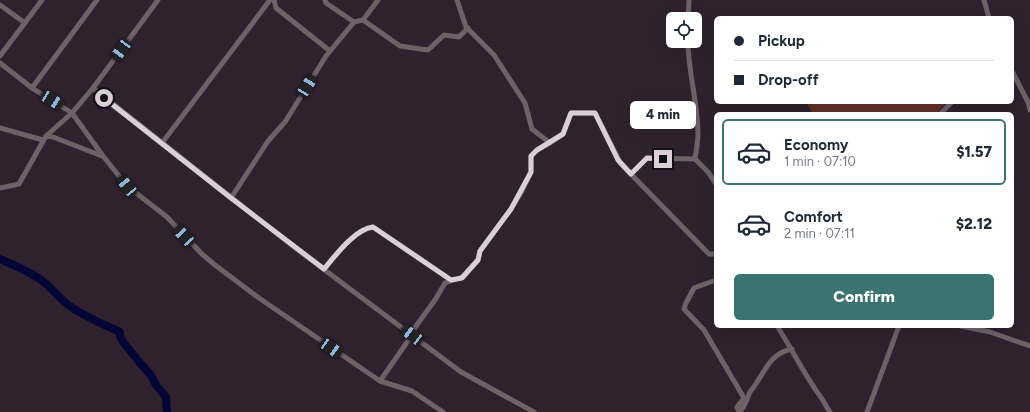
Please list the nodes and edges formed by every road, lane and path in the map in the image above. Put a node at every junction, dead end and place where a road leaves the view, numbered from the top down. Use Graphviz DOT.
graph roads {
  1 [pos="42,0"];
  2 [pos="98,0"];
  3 [pos="158,0"];
  4 [pos="270,0"];
  5 [pos="274,0"];
  6 [pos="325,0"];
  7 [pos="378,0"];
  8 [pos="457,0"];
  9 [pos="689,0"];
  10 [pos="984,0"];
  11 [pos="0,5"];
  12 [pos="688,12"];
  13 [pos="988,16"];
  14 [pos="363,20"];
  15 [pos="354,22"];
  16 [pos="25,23"];
  17 [pos="468,28"];
  18 [pos="688,48"];
  19 [pos="330,51"];
  20 [pos="0,56"];
  21 [pos="0,63"];
  22 [pos="1014,75"];
  23 [pos="32,88"];
  24 [pos="93,88"];
  25 [pos="950,104"];
  26 [pos="1030,110"];
  27 [pos="942,112"];
  28 [pos="72,113"];
  29 [pos="0,128"];
  30 [pos="44,138"];
  31 [pos="162,143"];
  32 [pos="550,143"];
  33 [pos="103,156"];
  34 [pos="695,159"];
  35 [pos="631,174"];
  36 [pos="714,181"];
  37 [pos="0,188"];
  38 [pos="231,198"];
  39 [pos="714,254"];
  40 [pos="324,269"];
  41 [pos="451,280"];
  42 [pos="714,281"];
  43 [pos="778,328"];
  44 [pos="898,328"];
  45 [pos="971,328"];
  46 [pos="412,335"];
  47 [pos="1030,346"];
  48 [pos="792,349"];
  49 [pos="380,381"];
  50 [pos="443,412"];
  51 [pos="534,412"];
  52 [pos="739,412"];
  53 [pos="830,412"];
  54 [pos="867,412"];
  1 -- 16 [label="street"];
  2 -- 23 [label="street"];
  3 -- 24 [label="street"];
  4 -- 31 [label="street"];
  5 -- 19 [label="street"];
  6 -- 15 [label="street"];
  7 -- 14 [label="street"];
  8 -- 17 [label="street"];
  9 -- 12 [label="street"];
  10 -- 13 [label="street"];
  11 -- 16 [label="street"];
  14 -- 15 [label="street"];
  14 -- 17 [label="street"];
  15 -- 19 [label="street"];
  16 -- 20 [label="street"];
  17 -- 32 [label="street"];
  18 -- 34 [label="street"];
  19 -- 38 [label="street"];
  21 -- 23 [label="street"];
  22 -- 26 [label="street"];
  23 -- 28 [label="street"];
  24 -- 28 [label="street"];
  24 -- 31 [label="street"];
  25 -- 27 [label="street"];
  28 -- 30 [label="street"];
  28 -- 33 [label="street"];
  29 -- 30 [label="street"];
  30 -- 33 [label="street"];
  30 -- 37 [label="street"];
  31 -- 38 [label="street"];
  32 -- 35 [label="street"];
  32 -- 41 [label="street"];
  33 -- 49 [label="street"];
  34 -- 35 [label="street"];
  34 -- 36 [label="street"];
  35 -- 39 [label="street"];
  38 -- 40 [label="street"];
  40 -- 41 [label="street"];
  40 -- 46 [label="street"];
  41 -- 46 [label="street"];
  42 -- 52 [label="street"];
  43 -- 48 [label="street"];
  44 -- 54 [label="street"];
  45 -- 47 [label="street"];
  46 -- 49 [label="street"];
  46 -- 51 [label="street"];
  48 -- 52 [label="street"];
  48 -- 53 [label="street"];
  49 -- 50 [label="street"];
}
